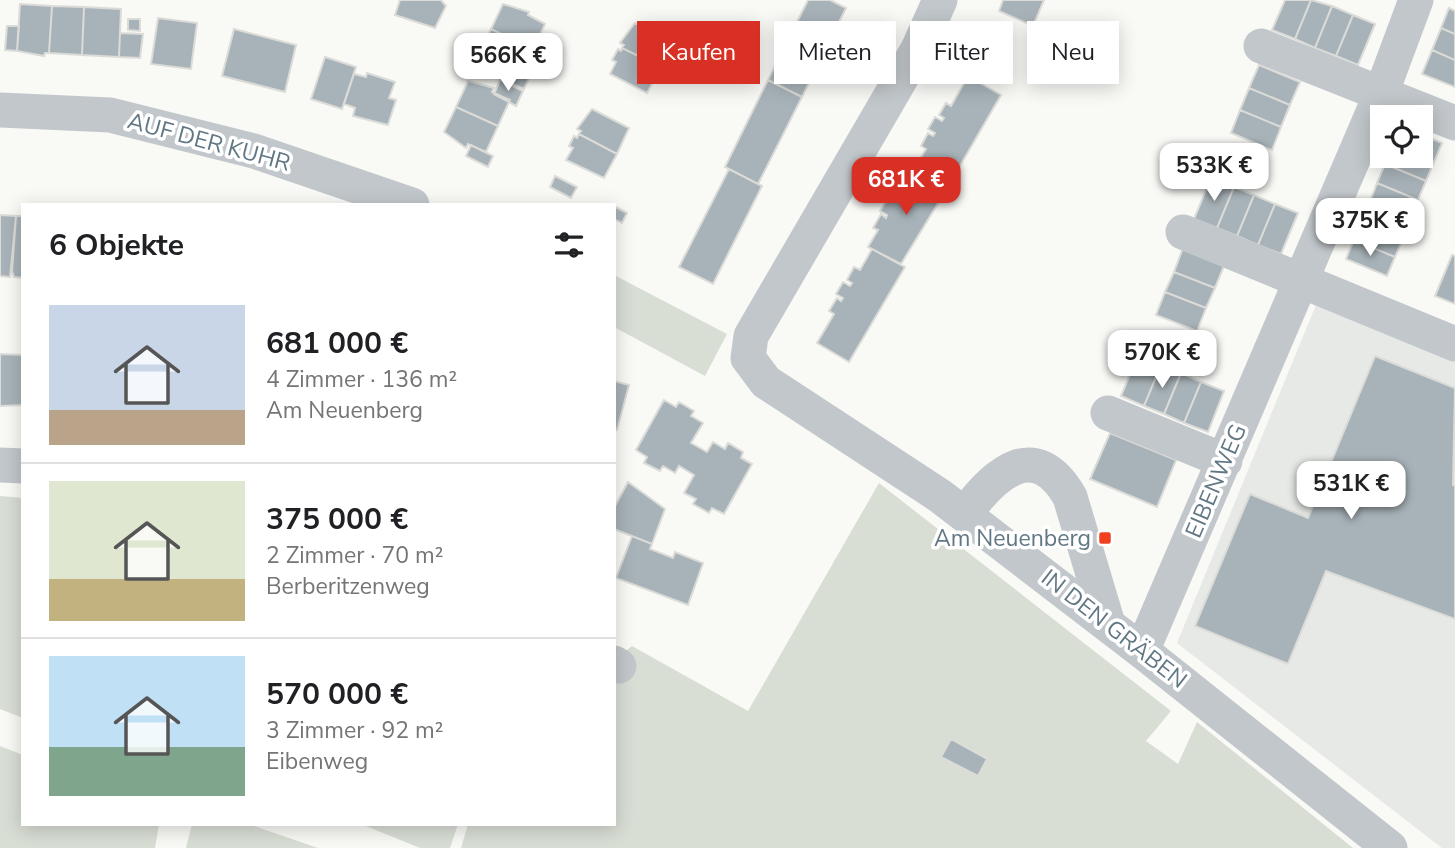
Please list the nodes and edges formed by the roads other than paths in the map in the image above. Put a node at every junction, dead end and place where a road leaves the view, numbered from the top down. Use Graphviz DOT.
graph roads {
  1 [pos="940,0"];
  2 [pos="1416,0"];
  3 [pos="1261,46"];
  4 [pos="1381,94"];
  5 [pos="0,110"];
  6 [pos="1455,123"];
  7 [pos="405,203"];
  8 [pos="1183,232"];
  9 [pos="1300,278"];
  10 [pos="1455,344"];
  11 [pos="1108,412"];
  12 [pos="1225,461"];
  13 [pos="0,465"];
  14 [pos="21,466"];
  15 [pos="965,514"];
  16 [pos="1108,624"];
  17 [pos="1142,651"];
  18 [pos="1390,848"];
  1 -- 15 [label="street, IN DEN GRÄBEN"];
  2 -- 4 [label="street, EIBENWEG"];
  3 -- 4 [label="street"];
  4 -- 6 [label="street"];
  4 -- 9 [label="street, EIBENWEG"];
  5 -- 7 [label="street, AUF DER KUHR"];
  8 -- 9 [label="street"];
  9 -- 10 [label="street"];
  9 -- 12 [label="street, EIBENWEG"];
  11 -- 12 [label="street"];
  12 -- 17 [label="street, EIBENWEG"];
  13 -- 14 [label="street"];
  15 -- 16 [label="street, IN DEN GRÄBEN"];
  15 -- 16 [label="street"];
  16 -- 17 [label="street, IN DEN GRÄBEN"];
  17 -- 18 [label="street, IN DEN GRÄBEN"];
}
